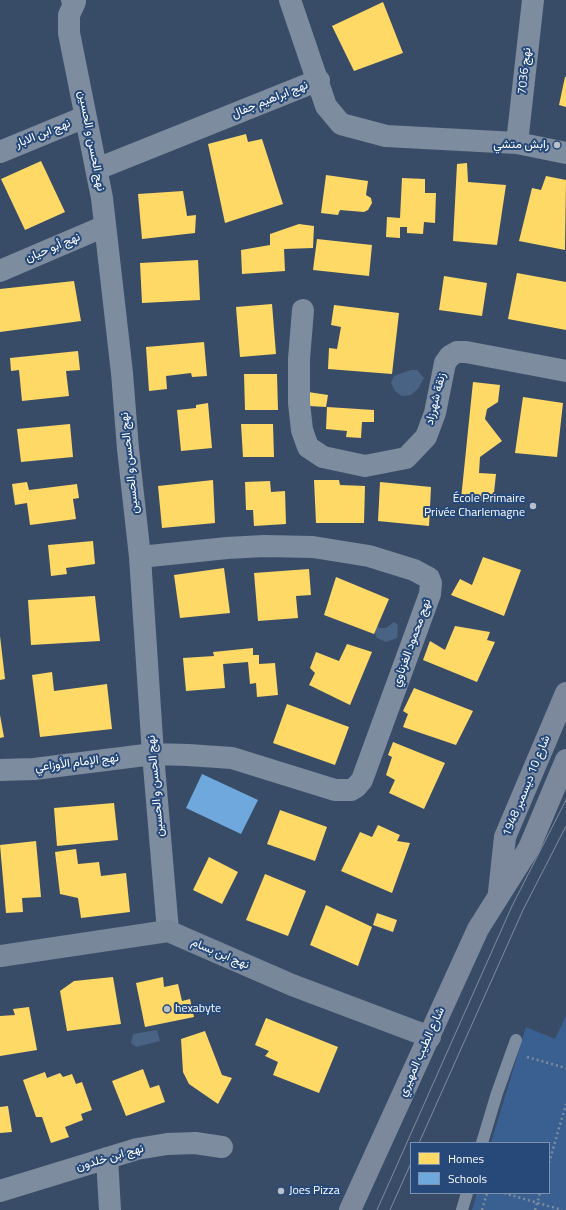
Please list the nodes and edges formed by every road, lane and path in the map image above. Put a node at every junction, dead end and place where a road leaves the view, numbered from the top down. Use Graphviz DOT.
graph roads {
  1 [pos="290,0"];
  2 [pos="533,0"];
  3 [pos="76,1"];
  4 [pos="319,80"];
  5 [pos="85,117"];
  6 [pos="517,143"];
  7 [pos="0,152"];
  8 [pos="566,153"];
  9 [pos="97,169"];
  10 [pos="105,226"];
  11 [pos="0,270"];
  12 [pos="303,310"];
  13 [pos="566,371"];
  14 [pos="140,557"];
  15 [pos="566,693"];
  16 [pos="153,754"];
  17 [pos="566,760"];
  18 [pos="0,770"];
  19 [pos="499,897"];
  20 [pos="168,931"];
  21 [pos="0,956"];
  22 [pos="430,1037"];
  23 [pos="516,1040"];
  24 [pos="524,1064"];
  25 [pos="566,1068"];
  26 [pos="566,1104"];
  27 [pos="482,1142"];
  28 [pos="222,1147"];
  29 [pos="107,1158"];
  30 [pos="550,1160"];
  31 [pos="0,1191"];
  32 [pos="467,1194"];
  33 [pos="487,1194"];
  34 [pos="507,1194"];
  35 [pos="540,1194"];
  36 [pos="537,1203"];
  37 [pos="110,1210"];
  38 [pos="350,1210"];
  39 [pos="462,1210"];
  40 [pos="482,1210"];
  41 [pos="535,1210"];
  42 [pos="562,1210"];
  1 -- 4 [label="street"];
  2 -- 6 [label="street, نهج 7036"];
  3 -- 5 [label="street, نهج الحسن و الحسين"];
  4 -- 6 [label="street, نهج ابراهيم جفال"];
  4 -- 9 [label="street, نهج ابراهيم جفال"];
  5 -- 7 [label="street, نهج ابن الابار"];
  5 -- 9 [label="street, نهج الحسن و الحسين"];
  6 -- 8 [label="street, نهج ابراهيم جفال"];
  9 -- 10 [label="street, نهج الحسن و الحسين"];
  10 -- 11 [label="street, نهج أبو حيان"];
  10 -- 14 [label="street, نهج الحسن و الحسين"];
  12 -- 13 [label="street, زنقة شهرزاد"];
  14 -- 16 [label="street, نهج الحسن و الحسين"];
  14 -- 16 [label="street, نهج محمود الغزناوي"];
  15 -- 19 [label="main road, شارع 10 ديسمبر 1948"];
  16 -- 18 [label="street, نهج الإمام الأوزاعي"];
  16 -- 20 [label="street, نهج الحسن و الحسين"];
  17 -- 19 [label="main road, شارع 10 ديسمبر 1948"];
  19 -- 22 [label="main road, شارع الطيب المهيري"];
  20 -- 21 [label="street"];
  20 -- 22 [label="street, نهج ابن بسام"];
  22 -- 38 [label="main road, شارع الطيب المهيري"];
  23 -- 27 [label="lane"];
  24 -- 25 [label="path"];
  26 -- 30 [label="path"];
  28 -- 29 [label="street, نهج ابن خلدون"];
  29 -- 31 [label="street, نهج ابن خلدون"];
  29 -- 37 [label="street"];
  32 -- 39 [label="lane"];
  33 -- 40 [label="path"];
  34 -- 36 [label="path"];
  35 -- 36 [label="path"];
  36 -- 41 [label="path"];
  36 -- 42 [label="path"];
}
